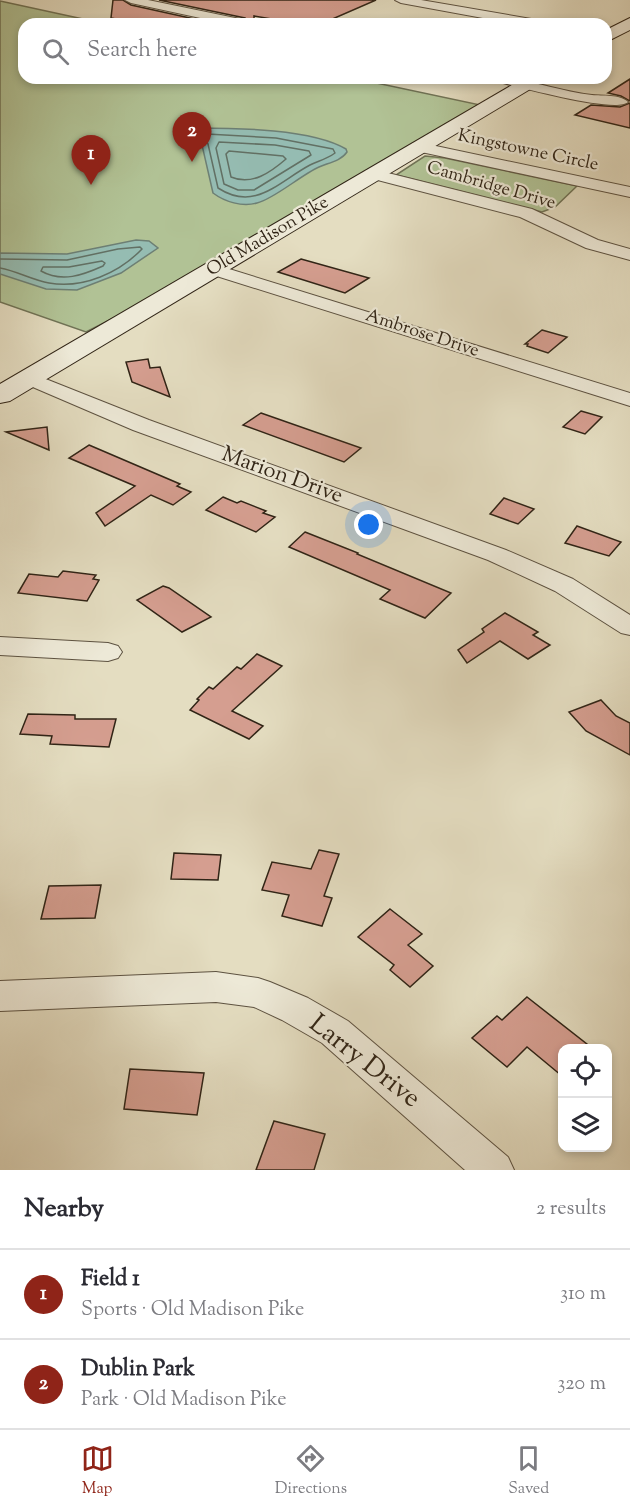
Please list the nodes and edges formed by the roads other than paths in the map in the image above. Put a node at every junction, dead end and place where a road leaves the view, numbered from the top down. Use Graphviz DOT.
graph roads {
  1 [pos="131,0"];
  2 [pos="400,0"];
  3 [pos="464,0"];
  4 [pos="446,8"];
  5 [pos="216,18"];
  6 [pos="503,18"];
  7 [pos="630,23"];
  8 [pos="612,32"];
  9 [pos="526,84"];
  10 [pos="541,84"];
  11 [pos="626,103"];
  12 [pos="417,147"];
  13 [pos="372,174"];
  14 [pos="630,192"];
  15 [pos="630,255"];
  16 [pos="213,269"];
  17 [pos="28,378"];
  18 [pos="0,394"];
  19 [pos="630,400"];
  20 [pos="630,627"];
  21 [pos="0,646"];
  22 [pos="108,652"];
  23 [pos="0,996"];
  24 [pos="477,1164"];
  1 -- 5 [label="street"];
  2 -- 4 [label="street"];
  3 -- 4 [label="street"];
  4 -- 6 [label="street"];
  7 -- 8 [label="main road"];
  9 -- 12 [label="main road, Old Madison Pike"];
  10 -- 11 [label="street"];
  12 -- 13 [label="main road, Old Madison Pike"];
  12 -- 14 [label="street, Kingstowne Circle"];
  13 -- 15 [label="street, Cambridge Drive"];
  13 -- 16 [label="main road, Old Madison Pike"];
  16 -- 17 [label="main road, Old Madison Pike"];
  16 -- 19 [label="street, Ambrose Drive"];
  17 -- 18 [label="main road, Old Madison Pike"];
  17 -- 20 [label="street, Marion Drive"];
  21 -- 22 [label="street"];
  23 -- 24 [label="street, Larry Drive"];
}
